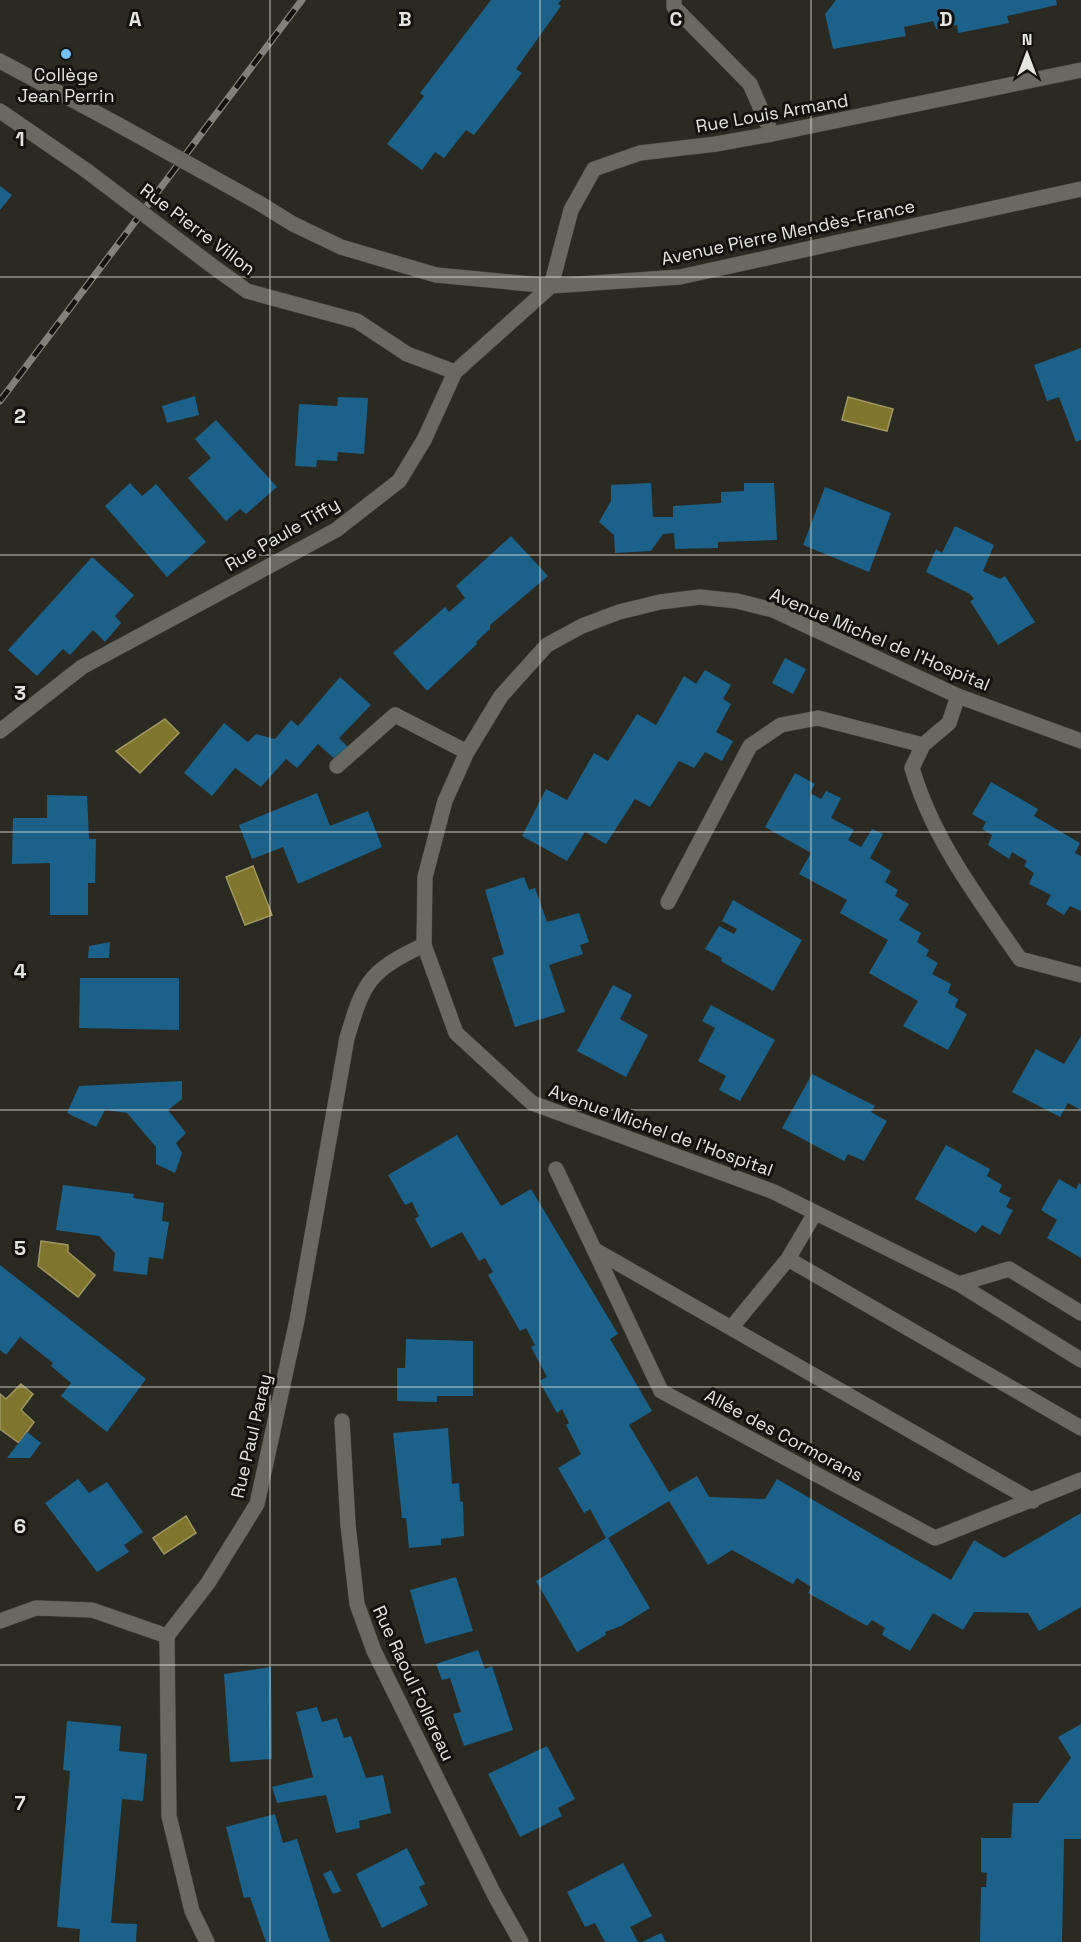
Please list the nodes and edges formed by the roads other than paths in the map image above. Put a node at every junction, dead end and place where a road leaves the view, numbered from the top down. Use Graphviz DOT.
graph roads {
  1 [pos="674,0"];
  2 [pos="0,61"];
  3 [pos="1081,70"];
  4 [pos="0,111"];
  5 [pos="772,134"];
  6 [pos="1081,189"];
  7 [pos="551,286"];
  8 [pos="455,372"];
  9 [pos="958,696"];
  10 [pos="0,731"];
  11 [pos="1081,741"];
  12 [pos="923,745"];
  13 [pos="467,752"];
  14 [pos="337,766"];
  15 [pos="668,902"];
  16 [pos="424,945"];
  17 [pos="1081,975"];
  18 [pos="556,1169"];
  19 [pos="815,1213"];
  20 [pos="595,1250"];
  21 [pos="788,1258"];
  22 [pos="959,1284"];
  23 [pos="1081,1313"];
  24 [pos="731,1328"];
  25 [pos="1081,1360"];
  26 [pos="342,1421"];
  27 [pos="1081,1428"];
  28 [pos="1081,1480"];
  29 [pos="1033,1501"];
  30 [pos="0,1621"];
  31 [pos="166,1636"];
  32 [pos="207,1942"];
  33 [pos="521,1942"];
  1 -- 5 [label="street"];
  2 -- 7 [label="street, Avenue Pierre Mendès-France, bridge"];
  3 -- 5 [label="street, Rue Louis Armand"];
  4 -- 8 [label="street, Rue Pierre Villon, bridge"];
  5 -- 7 [label="street, Rue Louis Armand"];
  6 -- 7 [label="street, Avenue Pierre Mendès-France"];
  7 -- 8 [label="street, Rue Paule Tiffy"];
  8 -- 10 [label="street, Rue Paule Tiffy"];
  9 -- 11 [label="street, Avenue Michel de l'Hospital"];
  9 -- 12 [label="street"];
  9 -- 13 [label="street, Avenue Michel de l'Hospital"];
  12 -- 15 [label="street"];
  12 -- 17 [label="street"];
  13 -- 14 [label="street"];
  13 -- 16 [label="street, Avenue Michel de l'Hospital"];
  16 -- 19 [label="street, Avenue Michel de l'Hospital"];
  16 -- 31 [label="street, Rue Paul Paray"];
  18 -- 20 [label="street, Allée des Cormorans"];
  19 -- 21 [label="street"];
  19 -- 22 [label="street, Avenue Michel de l'Hospital"];
  20 -- 24 [label="street"];
  20 -- 29 [label="street, Allée des Cormorans"];
  21 -- 24 [label="street"];
  21 -- 27 [label="street"];
  22 -- 23 [label="street"];
  22 -- 25 [label="street, Avenue Michel de l'Hospital"];
  24 -- 29 [label="street"];
  26 -- 33 [label="street, Rue Raoul Follereau"];
  28 -- 29 [label="street, Allée des Cormorans"];
  30 -- 31 [label="street"];
  31 -- 32 [label="street"];
}
